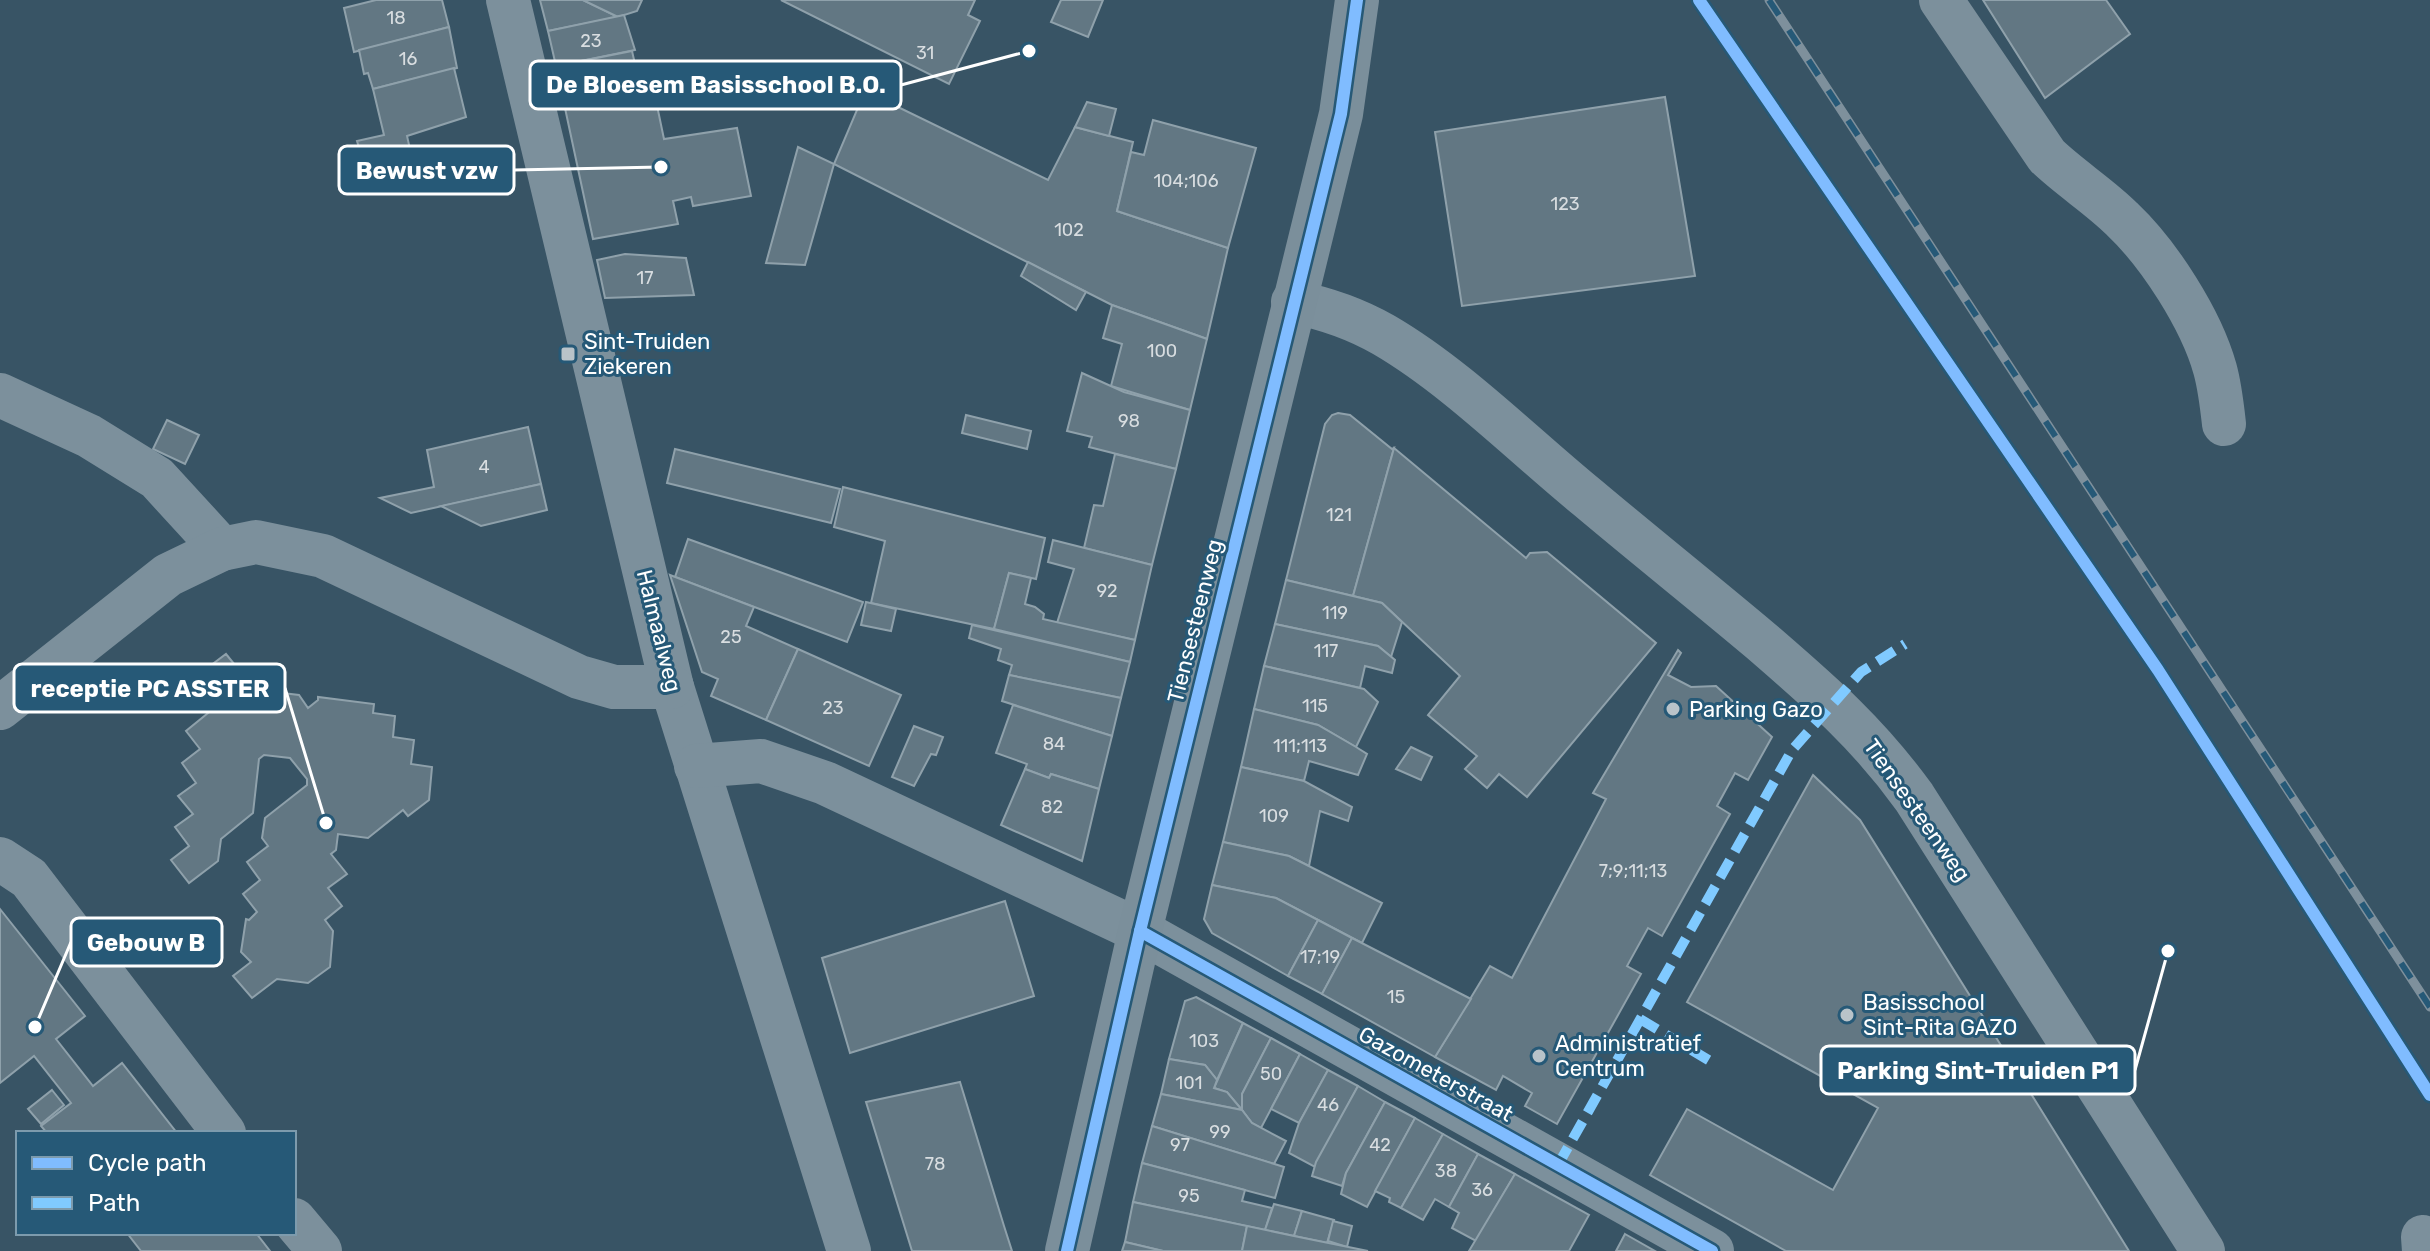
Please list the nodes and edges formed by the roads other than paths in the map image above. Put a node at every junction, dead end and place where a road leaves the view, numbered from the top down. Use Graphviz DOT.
graph roads {
  1 [pos="508,0"];
  2 [pos="1357,0"];
  3 [pos="1941,0"];
  4 [pos="1293,302"];
  5 [pos="0,395"];
  6 [pos="2224,424"];
  7 [pos="222,549"];
  8 [pos="672,687"];
  9 [pos="0,708"];
  10 [pos="696,766"];
  11 [pos="0,859"];
  12 [pos="1140,931"];
  13 [pos="222,1131"];
  14 [pos="296,1222"];
  15 [pos="320,1251"];
  16 [pos="849,1251"];
  17 [pos="1067,1251"];
  18 [pos="1712,1251"];
  19 [pos="2203,1251"];
  1 -- 8 [label="street, Halmaalweg"];
  2 -- 4 [label="main road, Tiensesteenweg"];
  3 -- 6 [label="street"];
  4 -- 12 [label="main road, Tiensesteenweg"];
  4 -- 19 [label="street, Tiensesteenweg"];
  5 -- 7 [label="street"];
  7 -- 8 [label="street"];
  7 -- 9 [label="street"];
  8 -- 10 [label="street, Halmaalweg"];
  10 -- 12 [label="street, Gazometerstraat"];
  10 -- 16 [label="street, Halmaalweg"];
  11 -- 13 [label="street"];
  12 -- 17 [label="main road, Tiensesteenweg"];
  12 -- 18 [label="street, Gazometerstraat"];
  14 -- 15 [label="street"];
}
